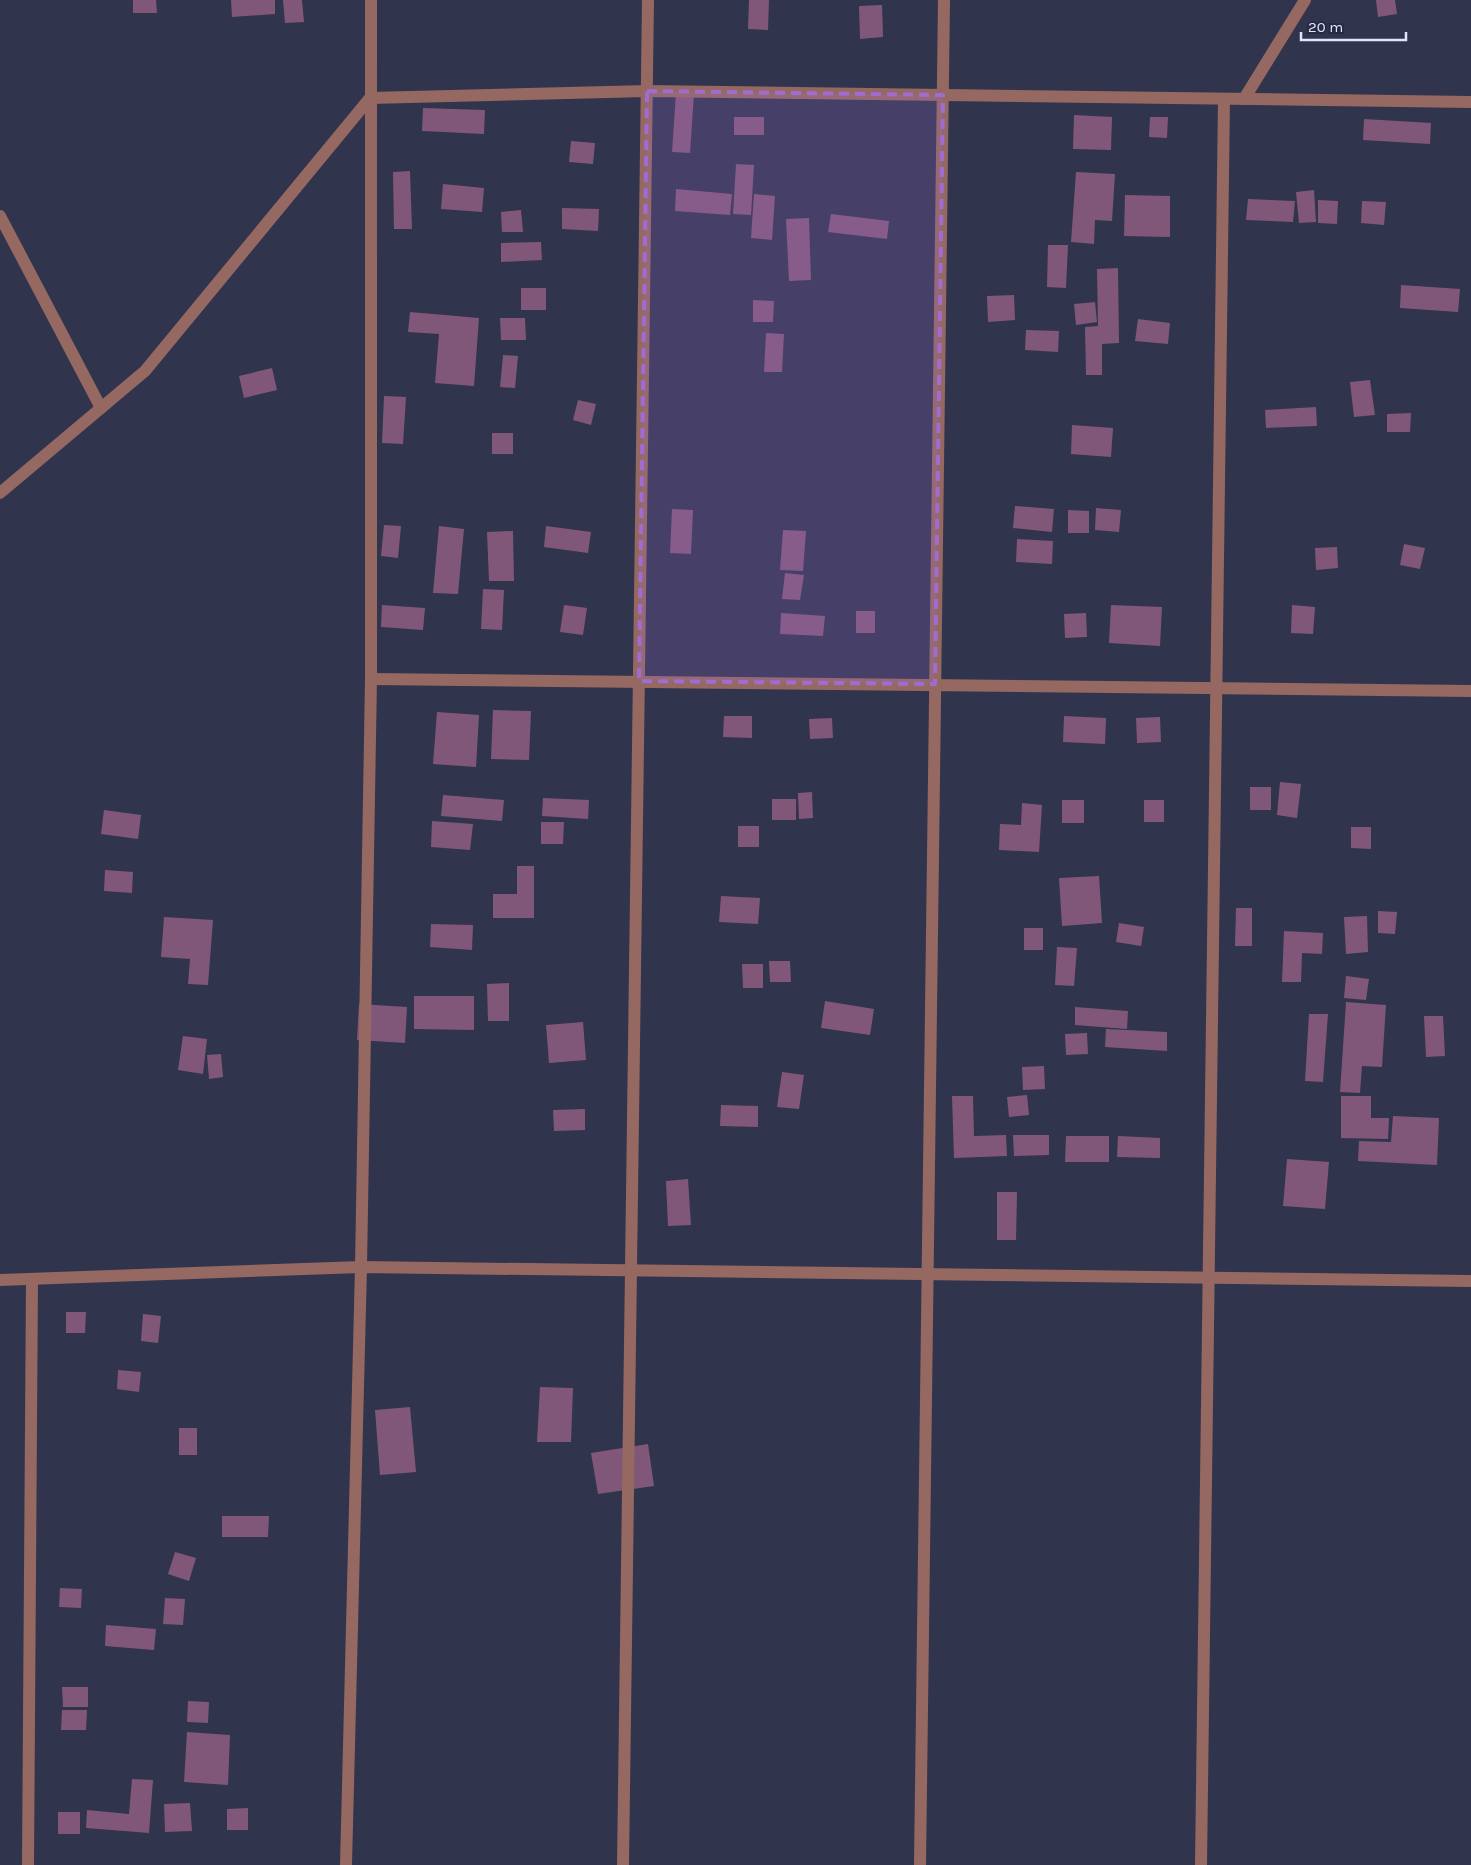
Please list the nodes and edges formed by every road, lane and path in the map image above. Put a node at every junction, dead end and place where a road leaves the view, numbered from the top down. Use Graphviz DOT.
graph roads {
  1 [pos="371,0"];
  2 [pos="648,0"];
  3 [pos="944,0"];
  4 [pos="1304,0"];
  5 [pos="647,91"];
  6 [pos="943,95"];
  7 [pos="370,98"];
  8 [pos="1224,99"];
  9 [pos="1244,99"];
  10 [pos="1471,102"];
  11 [pos="0,216"];
  12 [pos="101,408"];
  13 [pos="0,493"];
  14 [pos="371,679"];
  15 [pos="639,680"];
  16 [pos="935,684"];
  17 [pos="1216,688"];
  18 [pos="1471,691"];
  19 [pos="361,1267"];
  20 [pos="631,1270"];
  21 [pos="927,1274"];
  22 [pos="1208,1278"];
  23 [pos="32,1279"];
  24 [pos="0,1280"];
  25 [pos="1471,1281"];
  26 [pos="28,1865"];
  27 [pos="346,1865"];
  28 [pos="623,1865"];
  29 [pos="920,1865"];
  30 [pos="1200,1865"];
  1 -- 7 [label="street"];
  2 -- 5 [label="street"];
  3 -- 6 [label="street"];
  4 -- 9 [label="street"];
  5 -- 6 [label="street"];
  5 -- 7 [label="street"];
  5 -- 15 [label="street"];
  6 -- 8 [label="street"];
  6 -- 16 [label="street"];
  7 -- 12 [label="street"];
  7 -- 14 [label="street"];
  8 -- 9 [label="street"];
  8 -- 17 [label="street"];
  9 -- 10 [label="street"];
  11 -- 12 [label="street"];
  12 -- 13 [label="street"];
  14 -- 15 [label="street"];
  14 -- 19 [label="street"];
  15 -- 16 [label="street"];
  15 -- 20 [label="street"];
  16 -- 17 [label="street"];
  16 -- 21 [label="street"];
  17 -- 18 [label="street"];
  17 -- 22 [label="street"];
  19 -- 20 [label="street"];
  19 -- 23 [label="street"];
  19 -- 27 [label="street"];
  20 -- 21 [label="street"];
  20 -- 28 [label="street"];
  21 -- 22 [label="street"];
  21 -- 29 [label="street"];
  22 -- 25 [label="street"];
  22 -- 30 [label="street"];
  23 -- 24 [label="street"];
  23 -- 26 [label="street"];
}
